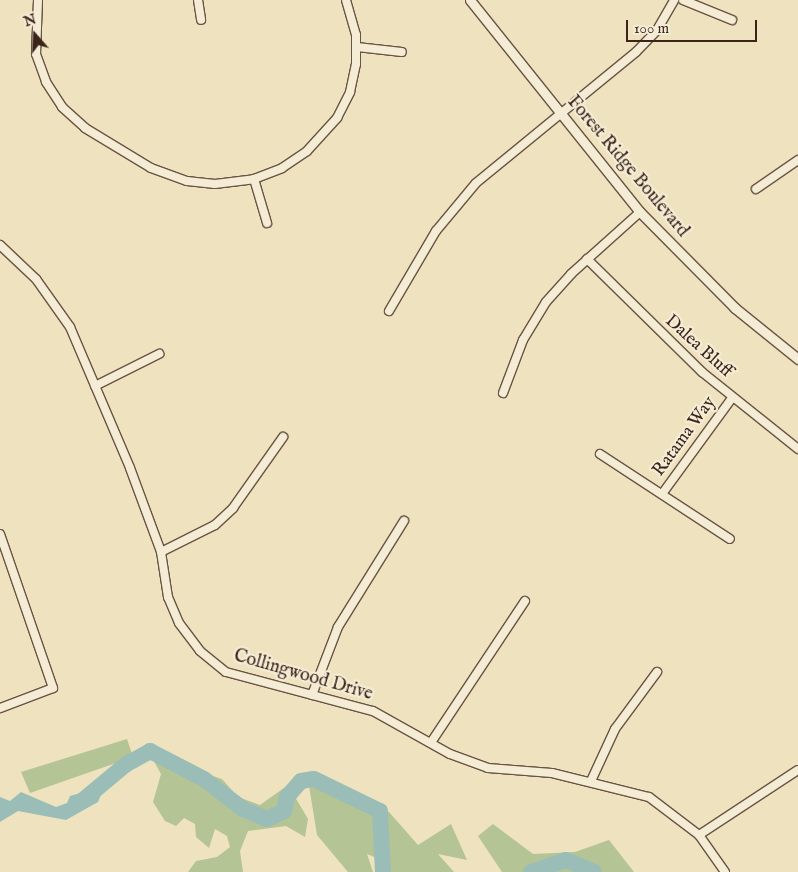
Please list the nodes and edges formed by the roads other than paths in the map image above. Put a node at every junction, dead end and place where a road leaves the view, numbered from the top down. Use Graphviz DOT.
graph roads {
  1 [pos="38,0"];
  2 [pos="198,0"];
  3 [pos="346,0"];
  4 [pos="470,0"];
  5 [pos="674,0"];
  6 [pos="683,0"];
  7 [pos="201,20"];
  8 [pos="732,20"];
  9 [pos="357,47"];
  10 [pos="402,52"];
  11 [pos="559,113"];
  12 [pos="798,160"];
  13 [pos="254,179"];
  14 [pos="756,190"];
  15 [pos="640,212"];
  16 [pos="267,223"];
  17 [pos="0,244"];
  18 [pos="587,259"];
  19 [pos="389,311"];
  20 [pos="159,354"];
  21 [pos="798,359"];
  22 [pos="95,386"];
  23 [pos="503,393"];
  24 [pos="732,398"];
  25 [pos="283,437"];
  26 [pos="798,449"];
  27 [pos="600,454"];
  28 [pos="662,494"];
  29 [pos="404,521"];
  30 [pos="0,534"];
  31 [pos="730,539"];
  32 [pos="161,552"];
  33 [pos="525,601"];
  34 [pos="657,672"];
  35 [pos="312,695"];
  36 [pos="0,708"];
  37 [pos="432,741"];
  38 [pos="798,770"];
  39 [pos="591,781"];
  40 [pos="699,835"];
  41 [pos="725,872"];
  1 -- 13 [label="street"];
  2 -- 7 [label="street"];
  3 -- 9 [label="street"];
  4 -- 11 [label="street, Forest Ridge Boulevard"];
  5 -- 11 [label="street"];
  6 -- 8 [label="street"];
  9 -- 10 [label="street"];
  9 -- 13 [label="street"];
  11 -- 15 [label="street, Forest Ridge Boulevard"];
  11 -- 19 [label="street"];
  12 -- 14 [label="street"];
  13 -- 16 [label="street"];
  15 -- 18 [label="street"];
  15 -- 21 [label="street, Forest Ridge Boulevard"];
  17 -- 22 [label="street, Collingwood Drive"];
  18 -- 23 [label="street"];
  18 -- 24 [label="street, Dalea Bluff"];
  20 -- 22 [label="street"];
  22 -- 32 [label="street, Collingwood Drive"];
  24 -- 26 [label="street, Dalea Bluff"];
  24 -- 28 [label="street, Ratama Way"];
  25 -- 32 [label="street"];
  27 -- 28 [label="street"];
  28 -- 31 [label="street"];
  29 -- 35 [label="street"];
  30 -- 36 [label="street"];
  32 -- 35 [label="street, Collingwood Drive"];
  33 -- 37 [label="street"];
  34 -- 39 [label="street"];
  35 -- 37 [label="street, Collingwood Drive"];
  37 -- 39 [label="street, Collingwood Drive"];
  38 -- 40 [label="street"];
  39 -- 40 [label="street, Collingwood Drive"];
  40 -- 41 [label="street, Collingwood Drive"];
}
